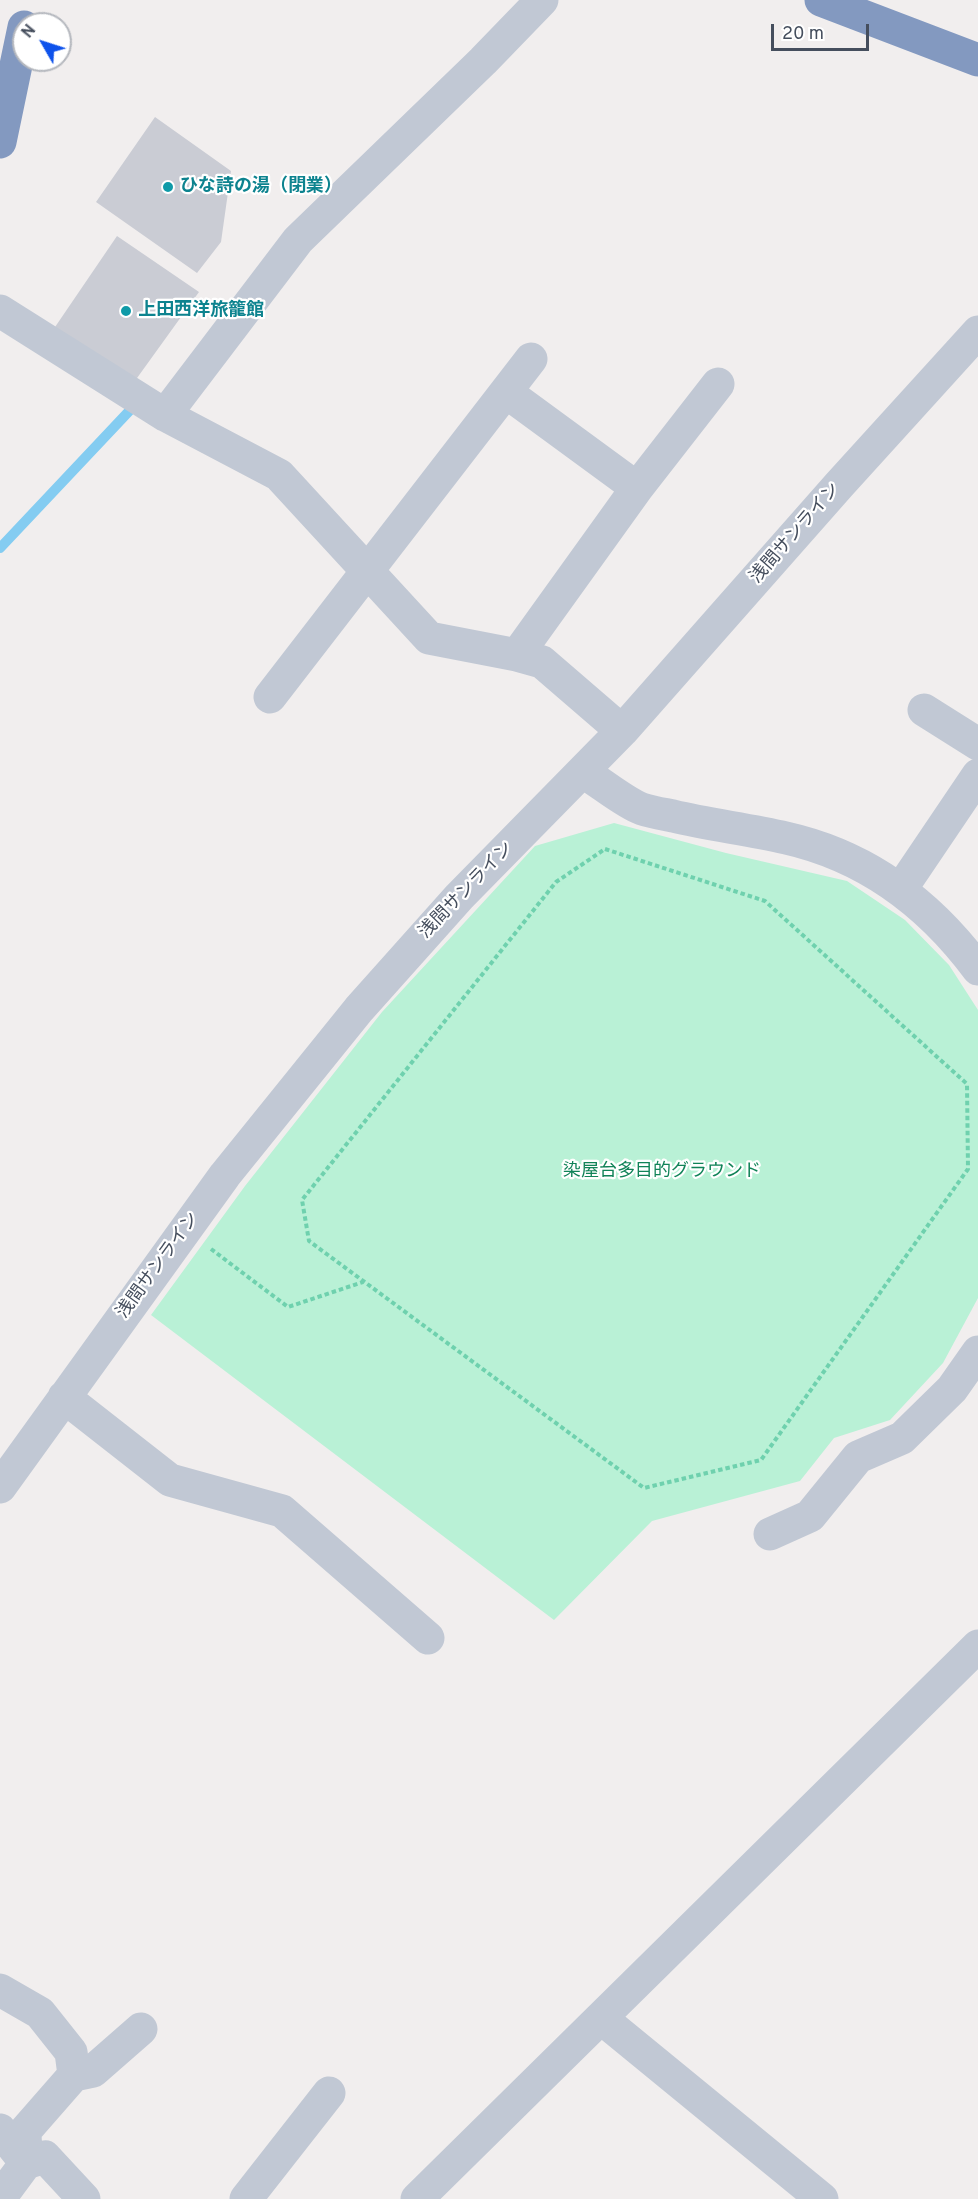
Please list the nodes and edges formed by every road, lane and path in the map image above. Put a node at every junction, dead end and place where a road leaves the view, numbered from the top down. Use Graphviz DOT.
graph roads {
  1 [pos="542,0"];
  2 [pos="821,0"];
  3 [pos="978,60"];
  4 [pos="14,72"];
  5 [pos="0,142"];
  6 [pos="0,311"];
  7 [pos="978,332"];
  8 [pos="531,359"];
  9 [pos="718,384"];
  10 [pos="506,392"];
  11 [pos="165,415"];
  12 [pos="637,488"];
  13 [pos="366,570"];
  14 [pos="517,655"];
  15 [pos="270,697"];
  16 [pos="924,710"];
  17 [pos="622,731"];
  18 [pos="978,744"];
  19 [pos="584,772"];
  20 [pos="978,775"];
  21 [pos="901,889"];
  22 [pos="978,969"];
  23 [pos="185,1229"];
  24 [pos="364,1282"];
  25 [pos="978,1352"];
  26 [pos="64,1396"];
  27 [pos="0,1487"];
  28 [pos="770,1533"];
  29 [pos="428,1638"];
  30 [pos="978,1646"];
  31 [pos="0,1990"];
  32 [pos="601,2018"];
  33 [pos="141,2029"];
  34 [pos="74,2075"];
  35 [pos="329,2093"];
  36 [pos="0,2130"];
  37 [pos="26,2163"];
  38 [pos="0,2198"];
  39 [pos="84,2199"];
  40 [pos="246,2199"];
  41 [pos="417,2199"];
  42 [pos="822,2199"];
  1 -- 11 [label="street"];
  2 -- 3 [label="highway"];
  4 -- 5 [label="highway"];
  6 -- 11 [label="street"];
  7 -- 17 [label="street, 浅間サンライン"];
  8 -- 10 [label="street"];
  9 -- 12 [label="street"];
  10 -- 12 [label="street"];
  10 -- 13 [label="street"];
  11 -- 13 [label="street"];
  12 -- 14 [label="street"];
  13 -- 14 [label="street"];
  13 -- 15 [label="street"];
  14 -- 17 [label="street"];
  16 -- 18 [label="street"];
  17 -- 19 [label="street, 浅間サンライン"];
  19 -- 21 [label="street"];
  19 -- 23 [label="street, 浅間サンライン"];
  20 -- 21 [label="street"];
  21 -- 22 [label="street"];
  23 -- 24 [label="path"];
  23 -- 26 [label="street, 浅間サンライン"];
  24 -- 24 [label="path"];
  25 -- 28 [label="street"];
  26 -- 27 [label="street, 浅間サンライン"];
  26 -- 29 [label="street"];
  30 -- 32 [label="street"];
  31 -- 34 [label="street"];
  32 -- 41 [label="street"];
  32 -- 42 [label="street"];
  33 -- 34 [label="street"];
  34 -- 37 [label="street"];
  35 -- 40 [label="street"];
  36 -- 37 [label="street"];
  37 -- 38 [label="street"];
  37 -- 39 [label="street"];
}
